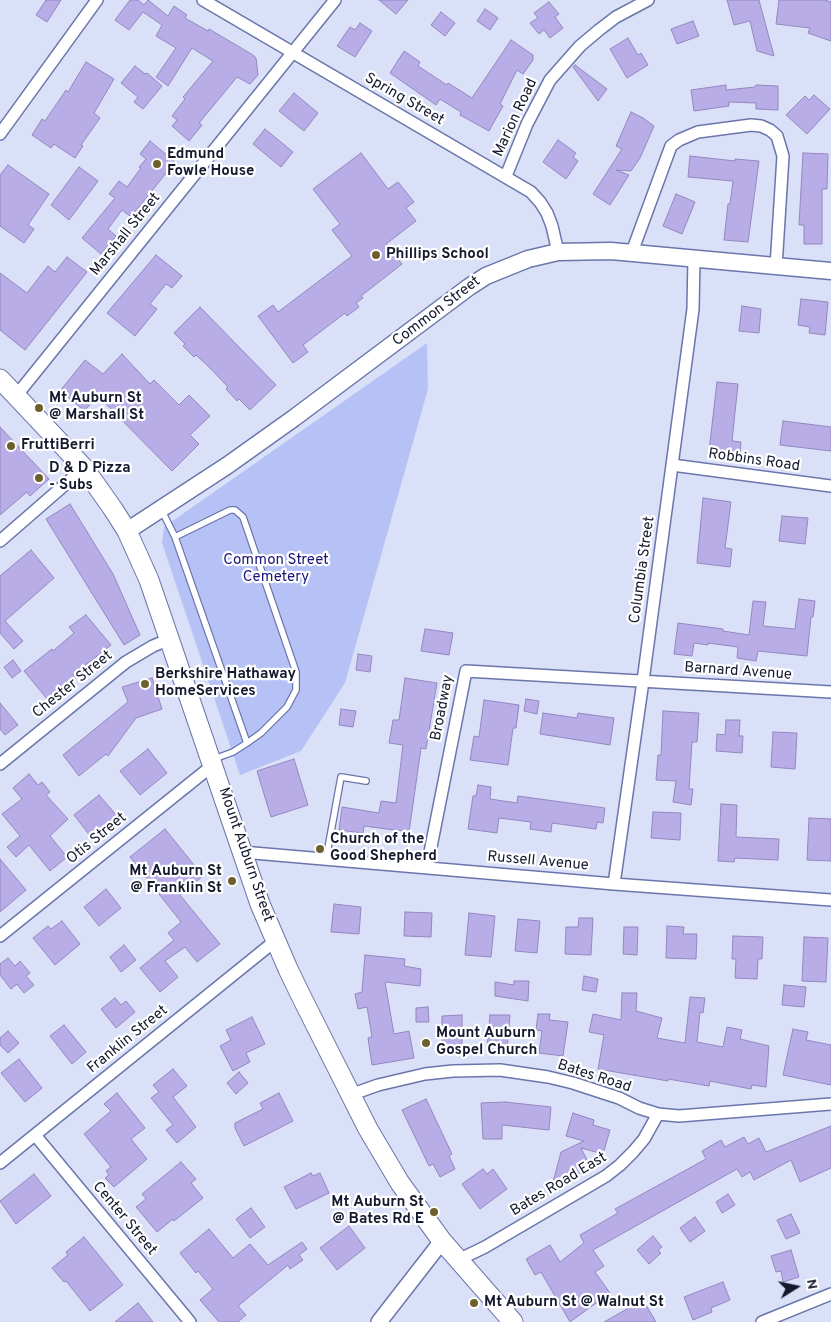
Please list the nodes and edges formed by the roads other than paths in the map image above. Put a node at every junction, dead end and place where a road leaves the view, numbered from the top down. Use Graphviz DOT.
graph roads {
  1 [pos="97,0"];
  2 [pos="203,0"];
  3 [pos="335,0"];
  4 [pos="648,0"];
  5 [pos="292,52"];
  6 [pos="0,134"];
  7 [pos="506,176"];
  8 [pos="558,252"];
  9 [pos="632,252"];
  10 [pos="694,259"];
  11 [pos="776,267"];
  12 [pos="831,271"];
  13 [pos="0,379"];
  14 [pos="16,396"];
  15 [pos="672,465"];
  16 [pos="84,468"];
  17 [pos="831,486"];
  18 [pos="161,509"];
  19 [pos="127,531"];
  20 [pos="176,536"];
  21 [pos="0,541"];
  22 [pos="170,639"];
  23 [pos="643,681"];
  24 [pos="831,692"];
  25 [pos="247,743"];
  26 [pos="212,762"];
  27 [pos="0,764"];
  28 [pos="366,781"];
  29 [pos="242,852"];
  30 [pos="326,859"];
  31 [pos="427,867"];
  32 [pos="614,884"];
  33 [pos="831,900"];
  34 [pos="0,936"];
  35 [pos="275,941"];
  36 [pos="350,1095"];
  37 [pos="831,1104"];
  38 [pos="658,1114"];
  39 [pos="35,1135"];
  40 [pos="0,1163"];
  41 [pos="442,1241"];
  42 [pos="458,1260"];
  43 [pos="831,1294"];
  44 [pos="190,1322"];
  45 [pos="379,1322"];
  46 [pos="513,1322"];
  47 [pos="762,1322"];
  1 -- 6 [label="street"];
  2 -- 5 [label="street, Spring Street"];
  3 -- 5 [label="street, Marshall Street"];
  4 -- 7 [label="street, Marion Road"];
  5 -- 7 [label="street, Spring Street"];
  5 -- 14 [label="street, Marshall Street"];
  7 -- 8 [label="street, Spring Street"];
  8 -- 9 [label="main road, Common Street"];
  8 -- 18 [label="main road, Common Street"];
  9 -- 10 [label="main road, Common Street"];
  9 -- 11 [label="street"];
  10 -- 11 [label="main road, Common Street"];
  10 -- 15 [label="street, Columbia Street"];
  11 -- 12 [label="main road, Common Street"];
  13 -- 14 [label="main road, Mount Auburn Street"];
  14 -- 16 [label="main road, Mount Auburn Street"];
  15 -- 17 [label="street, Robbins Road"];
  15 -- 23 [label="street, Columbia Street"];
  16 -- 19 [label="main road, Mount Auburn Street"];
  16 -- 21 [label="street"];
  18 -- 19 [label="main road, Common Street"];
  18 -- 20 [label="lane"];
  19 -- 22 [label="main road, Mount Auburn Street"];
  20 -- 25 [label="lane"];
  20 -- 25 [label="lane"];
  22 -- 26 [label="main road, Mount Auburn Street"];
  22 -- 27 [label="street, Chester Street"];
  23 -- 24 [label="street, Barnard Avenue"];
  23 -- 31 [label="street, Broadway"];
  23 -- 32 [label="street, Columbia Street"];
  25 -- 26 [label="lane"];
  26 -- 29 [label="main road, Mount Auburn Street"];
  26 -- 34 [label="street, Otis Street"];
  28 -- 30 [label="lane"];
  29 -- 30 [label="street, Russell Avenue"];
  29 -- 35 [label="main road, Mount Auburn Street"];
  30 -- 31 [label="street, Russell Avenue"];
  31 -- 32 [label="street, Russell Avenue"];
  32 -- 33 [label="street, Russell Avenue"];
  35 -- 36 [label="main road, Mount Auburn Street"];
  35 -- 39 [label="street, Franklin Street"];
  36 -- 38 [label="street, Bates Road"];
  36 -- 41 [label="main road, Mount Auburn Street"];
  37 -- 38 [label="street, Bates Road"];
  38 -- 42 [label="street, Bates Road East"];
  39 -- 40 [label="street, Franklin Street"];
  39 -- 44 [label="street, Center Street"];
  41 -- 42 [label="main road, Mount Auburn Street"];
  41 -- 45 [label="street"];
  42 -- 46 [label="main road, Mount Auburn Street"];
  43 -- 47 [label="street"];
}
